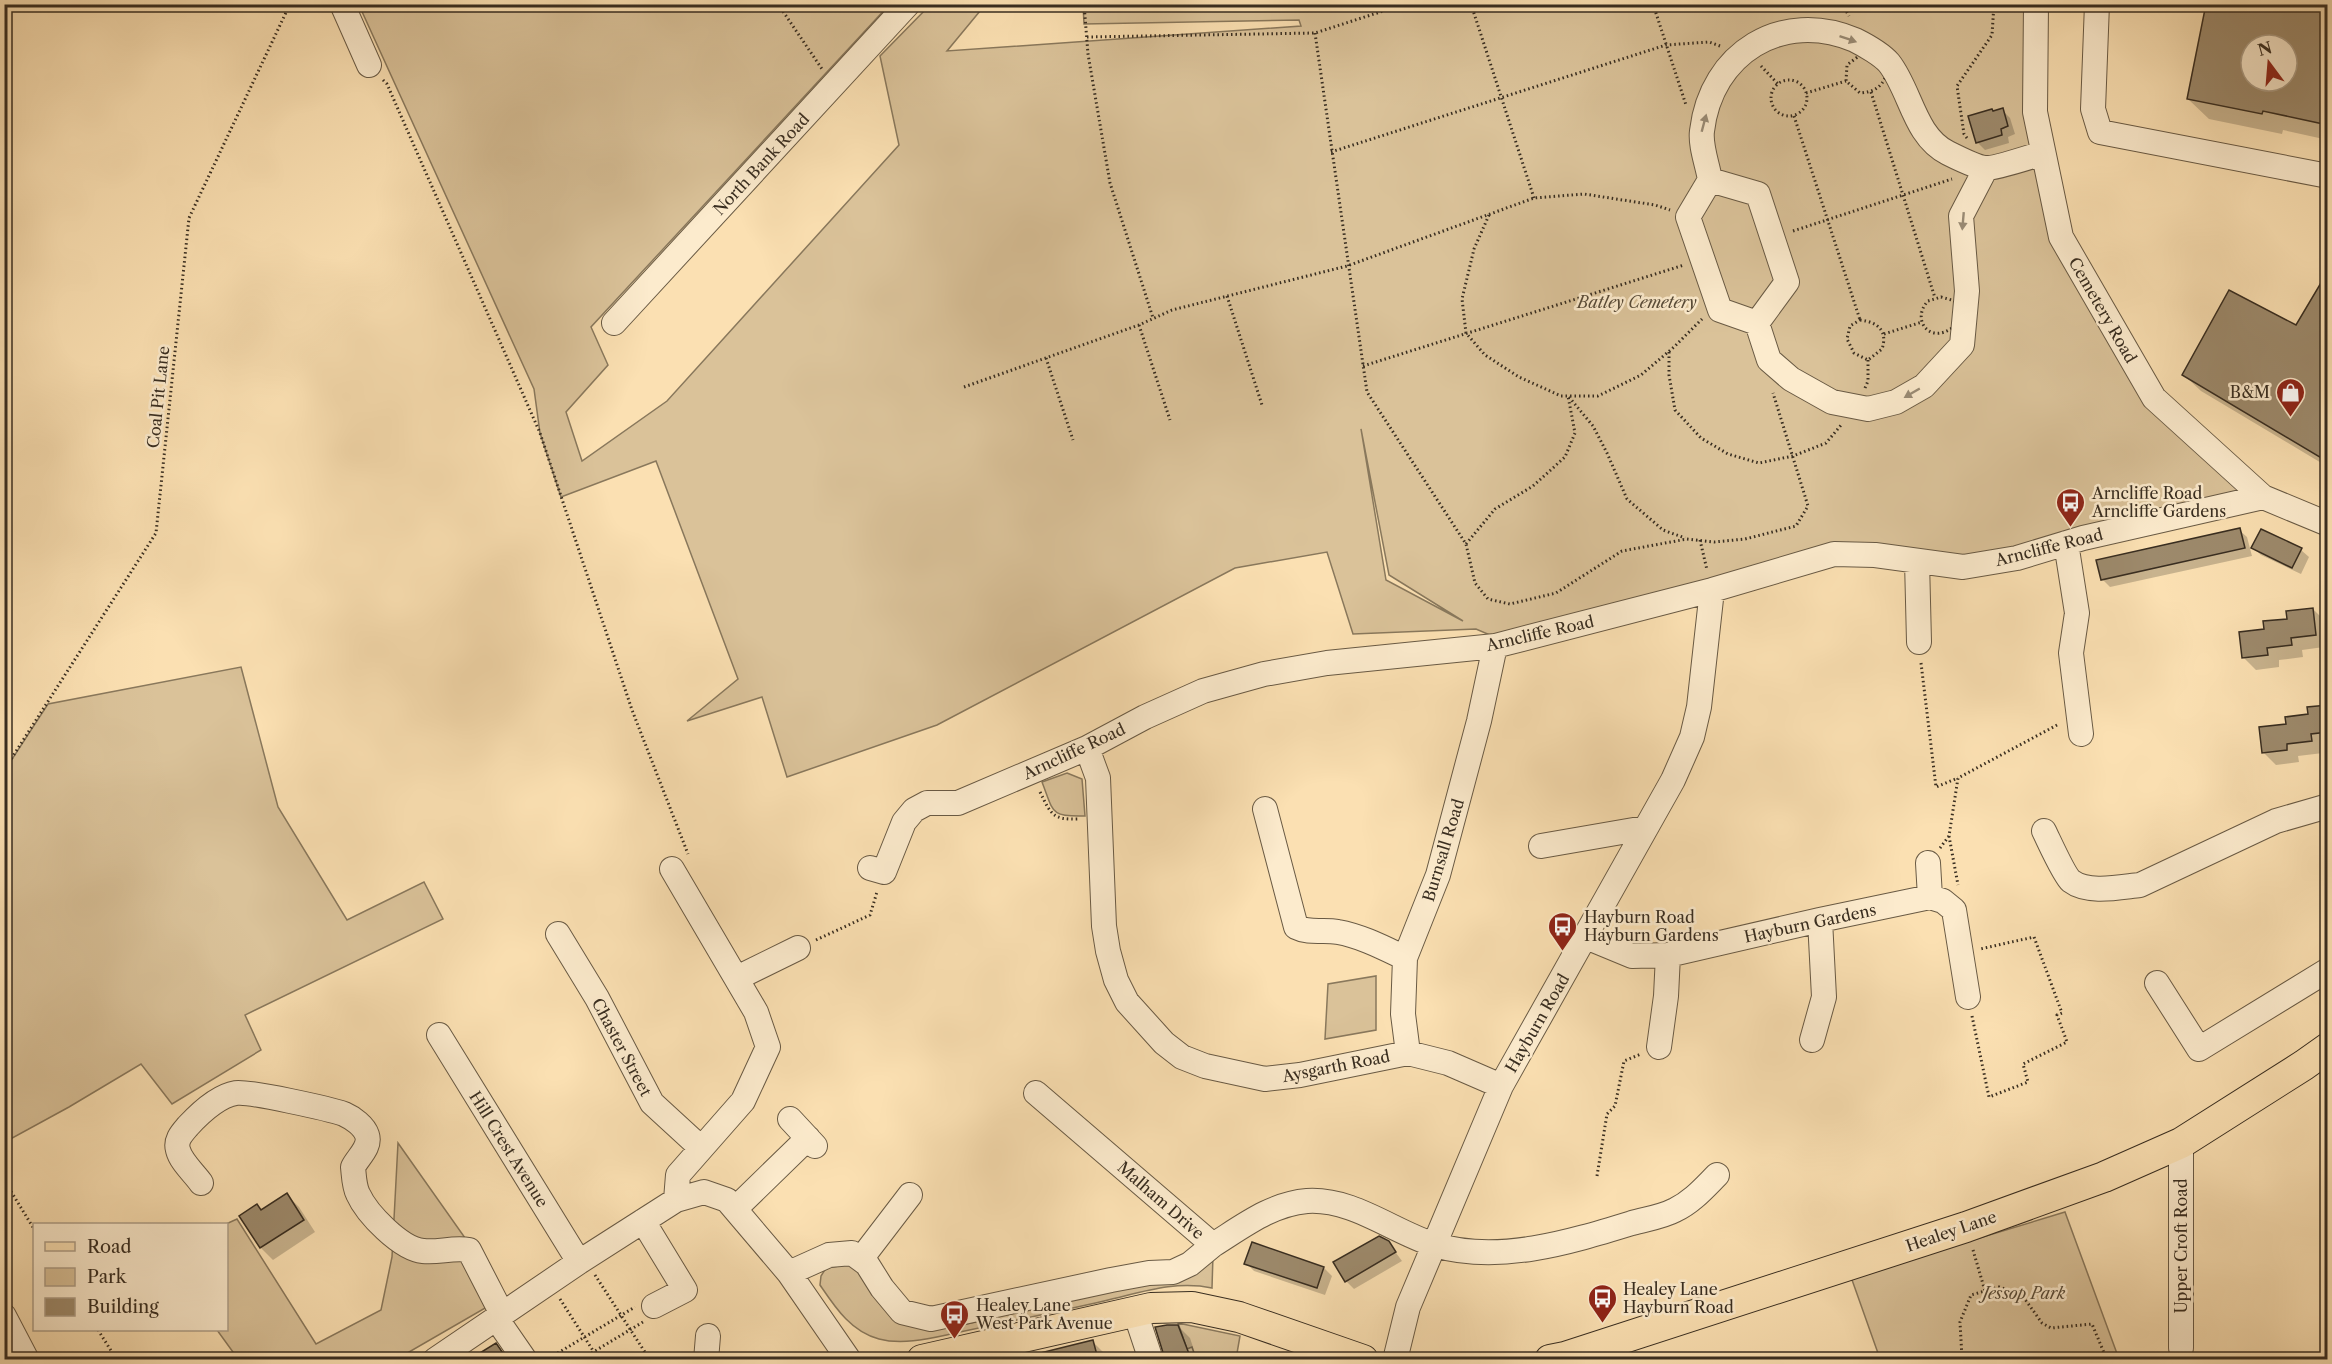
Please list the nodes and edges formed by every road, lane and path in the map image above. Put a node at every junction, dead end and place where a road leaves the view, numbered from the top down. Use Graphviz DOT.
graph roads {
  1 [pos="290,4"];
  2 [pos="342,4"];
  3 [pos="778,4"];
  4 [pos="908,4"];
  5 [pos="1084,4"];
  6 [pos="1405,4"];
  7 [pos="1471,4"];
  8 [pos="1653,4"];
  9 [pos="1994,4"];
  10 [pos="2036,4"];
  11 [pos="2097,4"];
  12 [pos="1315,33"];
  13 [pos="1087,37"];
  14 [pos="1666,45"];
  15 [pos="1741,54"];
  16 [pos="369,64"];
  17 [pos="1846,81"];
  18 [pos="834,85"];
  19 [pos="1871,92"];
  20 [pos="1806,93"];
  21 [pos="1502,98"];
  22 [pos="1688,113"];
  23 [pos="1794,116"];
  24 [pos="1332,152"];
  25 [pos="2043,153"];
  26 [pos="1986,168"];
  27 [pos="2328,176"];
  28 [pos="1710,180"];
  29 [pos="1903,195"];
  30 [pos="1534,198"];
  31 [pos="1489,215"];
  32 [pos="1688,217"];
  33 [pos="1827,219"];
  34 [pos="1772,238"];
  35 [pos="1702,259"];
  36 [pos="1347,266"];
  37 [pos="1227,297"];
  38 [pos="1935,298"];
  39 [pos="1718,303"];
  40 [pos="1964,316"];
  41 [pos="1153,318"];
  42 [pos="1860,320"];
  43 [pos="1922,322"];
  44 [pos="614,323"];
  45 [pos="1757,323"];
  46 [pos="1139,325"];
  47 [pos="1466,333"];
  48 [pos="1884,334"];
  49 [pos="1669,351"];
  50 [pos="1046,357"];
  51 [pos="1868,360"];
  52 [pos="1363,366"];
  53 [pos="964,387"];
  54 [pos="1772,388"];
  55 [pos="1568,396"];
  56 [pos="1262,405"];
  57 [pos="1856,407"];
  58 [pos="1170,420"];
  59 [pos="1073,440"];
  60 [pos="1793,456"];
  61 [pos="2263,497"];
  62 [pos="2328,524"];
  63 [pos="1687,539"];
  64 [pos="1700,540"];
  65 [pos="2066,543"];
  66 [pos="1466,544"];
  67 [pos="1917,561"];
  68 [pos="1712,590"];
  69 [pos="1919,642"];
  70 [pos="1495,646"];
  71 [pos="2080,724"];
  72 [pos="1087,748"];
  73 [pos="4,770"];
  74 [pos="1031,771"];
  75 [pos="1958,778"];
  76 [pos="2328,806"];
  77 [pos="1265,809"];
  78 [pos="1099,819"];
  79 [pos="1645,828"];
  80 [pos="2044,831"];
  81 [pos="1541,846"];
  82 [pos="680,863"];
  83 [pos="1928,863"];
  84 [pos="877,870"];
  85 [pos="1930,897"];
  86 [pos="1820,920"];
  87 [pos="558,934"];
  88 [pos="1586,937"];
  89 [pos="798,948"];
  90 [pos="1961,954"];
  91 [pos="1668,955"];
  92 [pos="1405,958"];
  93 [pos="2328,970"];
  94 [pos="737,978"];
  95 [pos="2157,983"];
  96 [pos="1968,997"];
  97 [pos="439,1035"];
  98 [pos="1812,1040"];
  99 [pos="1659,1047"];
  100 [pos="2328,1048"];
  101 [pos="1408,1053"];
  102 [pos="1501,1086"];
  103 [pos="1036,1093"];
  104 [pos="790,1119"];
  105 [pos="2181,1143"];
  106 [pos="701,1148"];
  107 [pos="1717,1175"];
  108 [pos="1597,1176"];
  109 [pos="4,1180"];
  110 [pos="201,1183"];
  111 [pos="910,1196"];
  112 [pos="676,1200"];
  113 [pos="735,1209"];
  114 [pos="643,1221"];
  115 [pos="33,1227"];
  116 [pos="1966,1227"];
  117 [pos="1434,1244"];
  118 [pos="1213,1245"];
  119 [pos="861,1259"];
  120 [pos="582,1261"];
  121 [pos="789,1273"];
  122 [pos="549,1283"];
  123 [pos="1985,1291"];
  124 [pos="654,1306"];
  125 [pos="1135,1312"];
  126 [pos="621,1315"];
  127 [pos="499,1316"];
  128 [pos="4,1317"];
  129 [pos="630,1329"];
  130 [pos="99,1331"];
  131 [pos="708,1336"];
  132 [pos="584,1337"];
  133 [pos="2181,1348"];
  134 [pos="593,1351"];
  135 [pos="27,1359"];
  136 [pos="117,1359"];
  137 [pos="435,1359"];
  138 [pos="525,1359"];
  139 [pos="546,1359"];
  140 [pos="580,1359"];
  141 [pos="599,1359"];
  142 [pos="650,1359"];
  143 [pos="706,1359"];
  144 [pos="849,1359"];
  145 [pos="922,1359"];
  146 [pos="1151,1359"];
  147 [pos="1363,1359"];
  148 [pos="1395,1359"];
  149 [pos="1550,1359"];
  150 [pos="1957,1359"];
  151 [pos="2107,1359"];
  1 -- 73 [label="path, Coal Pit Lane"];
  2 -- 16 [label="street"];
  3 -- 18 [label="path"];
  4 -- 18 [label="street, North Bank Road"];
  5 -- 13 [label="path"];
  6 -- 12 [label="path"];
  7 -- 21 [label="path"];
  8 -- 14 [label="path"];
  9 -- 26 [label="path"];
  10 -- 25 [label="street, Cemetery Road"];
  11 -- 27 [label="street"];
  12 -- 13 [label="path"];
  12 -- 24 [label="path"];
  13 -- 41 [label="path"];
  14 -- 15 [label="path"];
  14 -- 21 [label="path"];
  14 -- 22 [label="path"];
  15 -- 26 [label="street, one-way"];
  28 -- 15 [label="street, one-way"];
  16 -- 82 [label="path"];
  17 -- 20 [label="path"];
  18 -- 44 [label="street, North Bank Road"];
  19 -- 29 [label="path"];
  20 -- 23 [label="path"];
  20 -- 23 [label="path"];
  21 -- 24 [label="path"];
  21 -- 30 [label="path"];
  23 -- 33 [label="path"];
  24 -- 36 [label="path"];
  25 -- 26 [label="street"];
  25 -- 61 [label="street, Cemetery Road"];
  26 -- 29 [label="path"];
  26 -- 40 [label="street, one-way"];
  28 -- 32 [label="street"];
  28 -- 34 [label="street"];
  29 -- 33 [label="path"];
  29 -- 38 [label="path"];
  30 -- 31 [label="path"];
  30 -- 32 [label="path"];
  31 -- 36 [label="path"];
  31 -- 47 [label="path"];
  32 -- 35 [label="street"];
  33 -- 34 [label="path"];
  33 -- 42 [label="path"];
  34 -- 45 [label="street"];
  35 -- 39 [label="street"];
  35 -- 47 [label="path"];
  36 -- 37 [label="path"];
  36 -- 52 [label="path"];
  37 -- 41 [label="path"];
  37 -- 56 [label="path"];
  38 -- 40 [label="path"];
  38 -- 43 [label="path"];
  39 -- 45 [label="street"];
  39 -- 49 [label="path"];
  40 -- 43 [label="path"];
  40 -- 57 [label="street, one-way"];
  41 -- 46 [label="path"];
  42 -- 48 [label="path"];
  42 -- 51 [label="path"];
  43 -- 48 [label="path"];
  45 -- 57 [label="street"];
  46 -- 50 [label="path"];
  46 -- 58 [label="path"];
  47 -- 52 [label="path"];
  47 -- 55 [label="path"];
  48 -- 51 [label="path"];
  49 -- 55 [label="path"];
  49 -- 60 [label="path"];
  50 -- 53 [label="path"];
  50 -- 59 [label="path"];
  51 -- 57 [label="path"];
  52 -- 66 [label="path"];
  54 -- 60 [label="path"];
  55 -- 63 [label="path"];
  55 -- 66 [label="path"];
  57 -- 60 [label="path"];
  60 -- 64 [label="path"];
  61 -- 62 [label="street, Cemetery Road"];
  61 -- 65 [label="street, Arncliffe Road"];
  63 -- 64 [label="path"];
  63 -- 66 [label="path"];
  64 -- 68 [label="path"];
  65 -- 67 [label="street, Arncliffe Road"];
  65 -- 71 [label="street"];
  67 -- 68 [label="street, Arncliffe Road"];
  67 -- 69 [label="street"];
  68 -- 70 [label="street, Arncliffe Road"];
  68 -- 79 [label="street, Hayburn Road"];
  69 -- 75 [label="path"];
  70 -- 72 [label="street, Arncliffe Road"];
  70 -- 92 [label="street, Burnsall Road"];
  71 -- 75 [label="path"];
  72 -- 74 [label="street, Arncliffe Road"];
  72 -- 78 [label="street, Aysgarth Road"];
  74 -- 78 [label="path"];
  74 -- 84 [label="street, Arncliffe Road"];
  75 -- 83 [label="path"];
  76 -- 80 [label="street"];
  77 -- 92 [label="street"];
  78 -- 101 [label="street, Aysgarth Road"];
  79 -- 81 [label="street"];
  79 -- 88 [label="street, Hayburn Road"];
  82 -- 94 [label="street"];
  83 -- 85 [label="street"];
  84 -- 89 [label="path"];
  85 -- 86 [label="street, Hayburn Gardens"];
  85 -- 90 [label="street"];
  86 -- 91 [label="street, Hayburn Gardens"];
  86 -- 98 [label="street"];
  87 -- 106 [label="street, Chaster Street"];
  88 -- 91 [label="street, Hayburn Gardens"];
  88 -- 102 [label="street, Hayburn Road"];
  89 -- 94 [label="street"];
  90 -- 96 [label="street"];
  90 -- 96 [label="path"];
  91 -- 99 [label="street"];
  92 -- 101 [label="street, Burnsall Road"];
  93 -- 95 [label="street"];
  94 -- 106 [label="street"];
  97 -- 120 [label="street, Hill Crest Avenue"];
  99 -- 108 [label="path"];
  100 -- 105 [label="main road, Healey Lane"];
  101 -- 102 [label="street, Aysgarth Road"];
  102 -- 117 [label="street, Hayburn Road"];
  103 -- 118 [label="street, Malham Drive"];
  104 -- 113 [label="street"];
  105 -- 116 [label="main road, Healey Lane"];
  105 -- 133 [label="street, Upper Croft Road"];
  106 -- 112 [label="street"];
  107 -- 117 [label="street, Malham Drive"];
  109 -- 115 [label="path"];
  110 -- 127 [label="street"];
  111 -- 119 [label="street"];
  112 -- 113 [label="street"];
  112 -- 114 [label="street"];
  113 -- 121 [label="street"];
  114 -- 120 [label="street"];
  114 -- 124 [label="street"];
  116 -- 123 [label="path"];
  116 -- 149 [label="main road, Healey Lane"];
  117 -- 118 [label="street, Malham Drive"];
  117 -- 148 [label="street, Hayburn Road"];
  118 -- 119 [label="street"];
  119 -- 121 [label="street"];
  120 -- 122 [label="street"];
  120 -- 126 [label="path"];
  121 -- 144 [label="street"];
  122 -- 127 [label="street"];
  122 -- 132 [label="path"];
  123 -- 150 [label="path"];
  123 -- 151 [label="path"];
  124 -- 126 [label="path"];
  124 -- 129 [label="path"];
  125 -- 145 [label="main road"];
  125 -- 146 [label="street"];
  125 -- 147 [label="main road"];
  126 -- 129 [label="path"];
  126 -- 132 [label="path"];
  127 -- 137 [label="street"];
  127 -- 138 [label="street"];
  128 -- 135 [label="street"];
  129 -- 134 [label="path"];
  129 -- 142 [label="path"];
  130 -- 136 [label="path"];
  131 -- 143 [label="street"];
  132 -- 134 [label="path"];
  132 -- 139 [label="path"];
  134 -- 140 [label="path"];
  134 -- 141 [label="path"];
}
